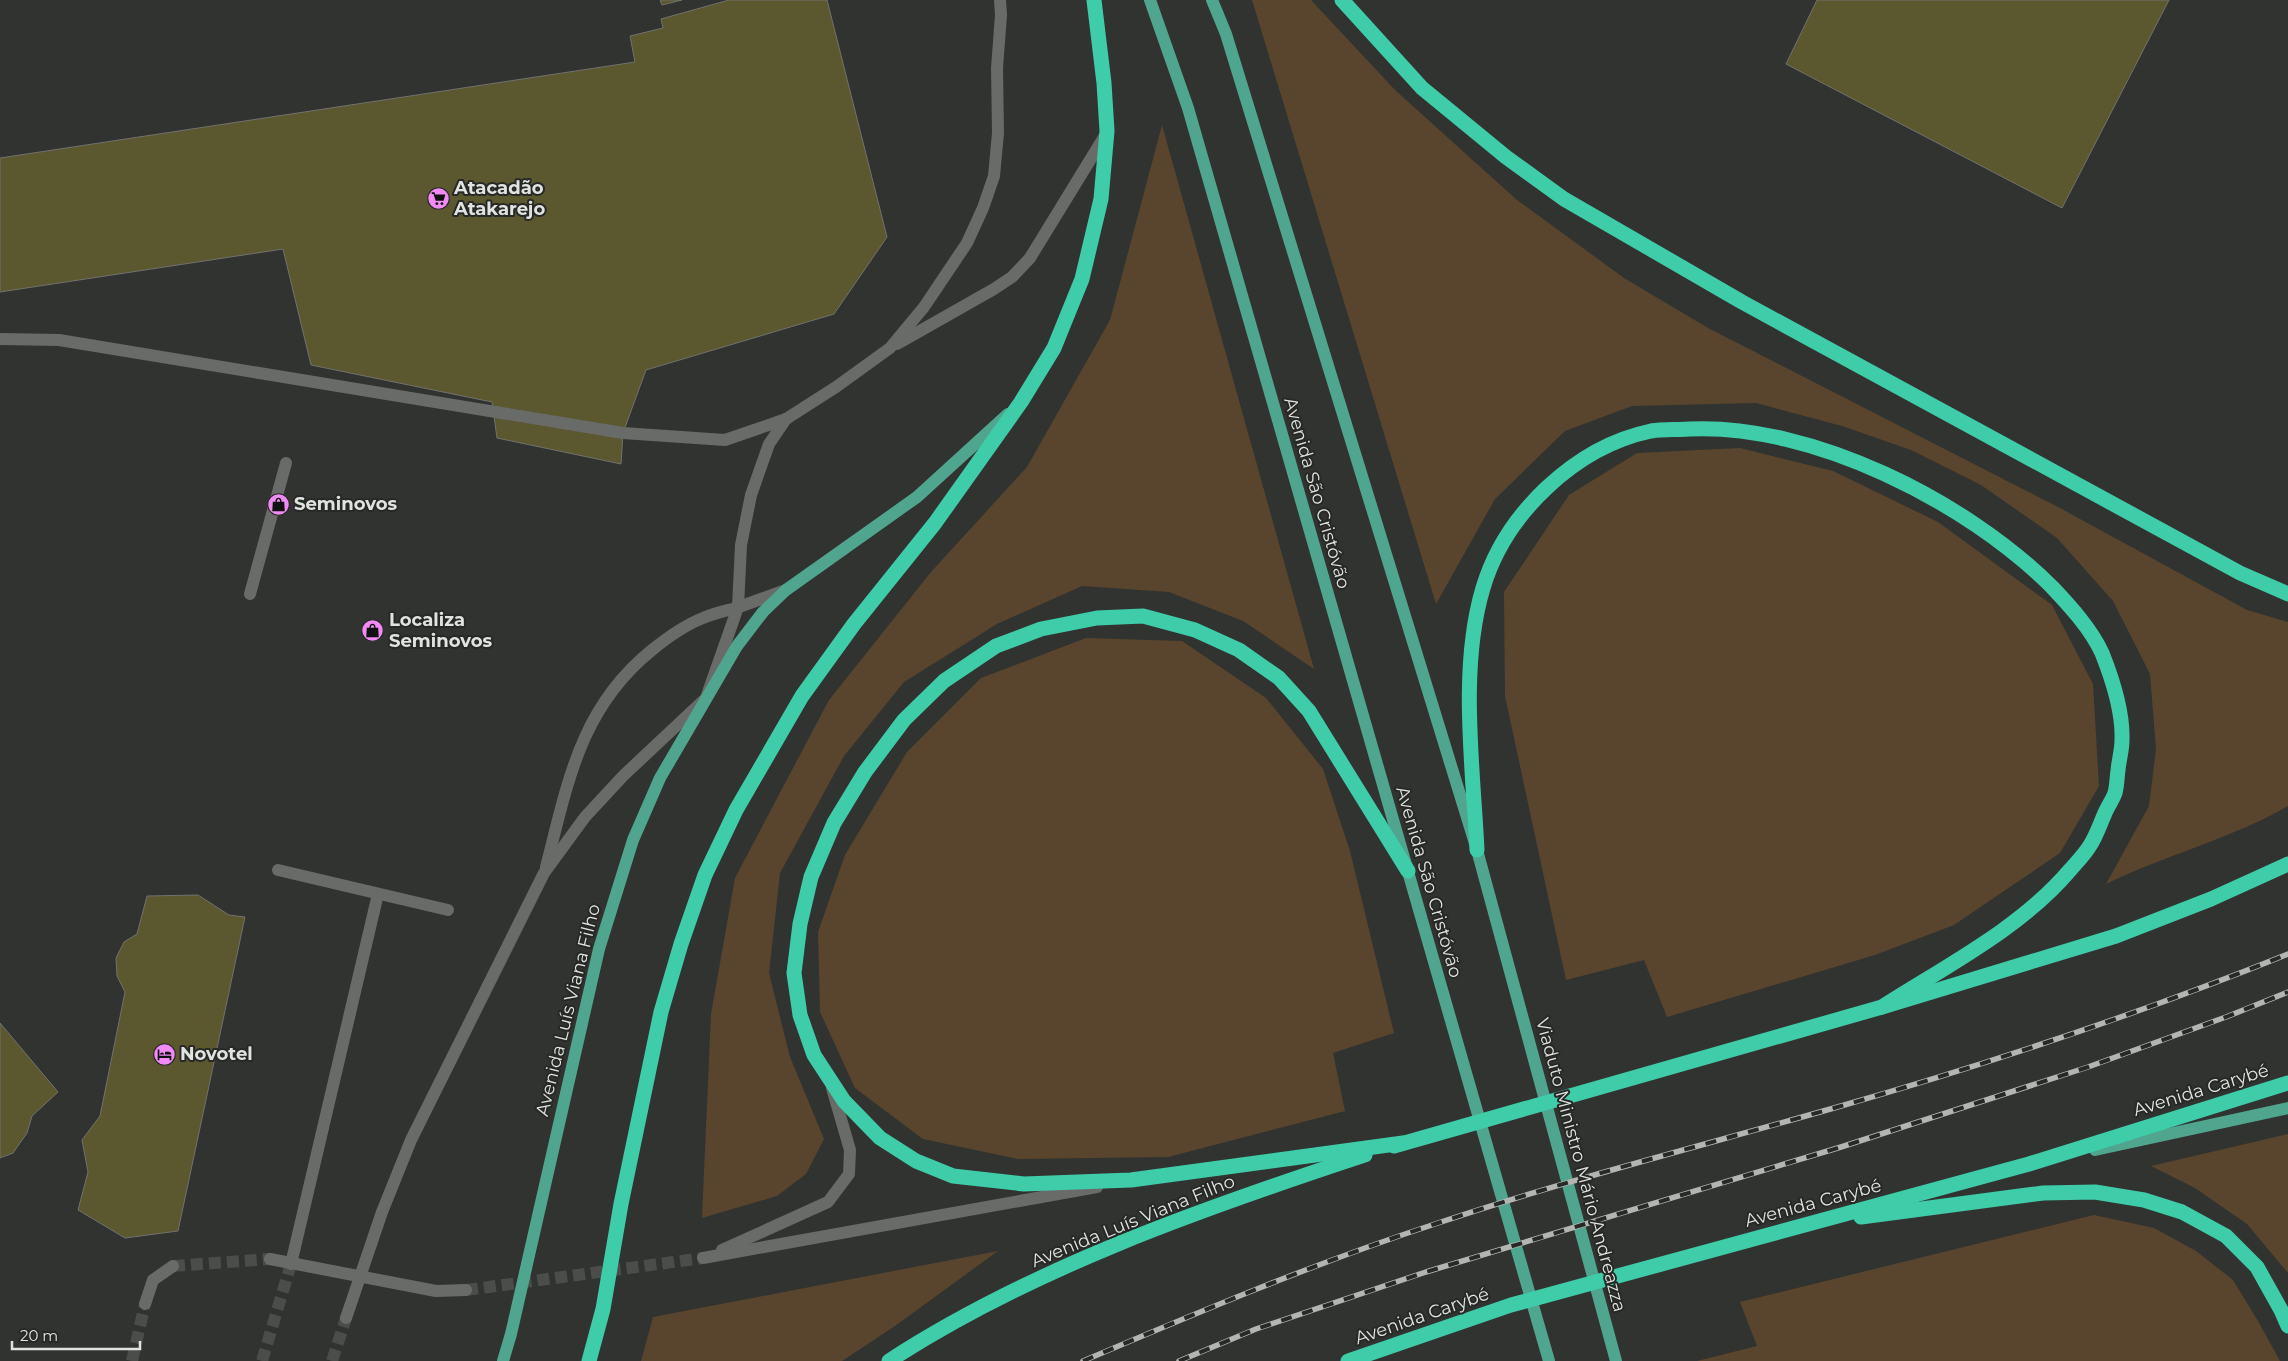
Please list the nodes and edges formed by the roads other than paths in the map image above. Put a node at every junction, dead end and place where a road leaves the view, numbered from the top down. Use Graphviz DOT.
graph roads {
  1 [pos="1000,0"];
  2 [pos="1094,0"];
  3 [pos="1150,0"];
  4 [pos="1212,0"];
  5 [pos="1342,0"];
  6 [pos="1107,132"];
  7 [pos="0,340"];
  8 [pos="890,348"];
  9 [pos="1020,402"];
  10 [pos="786,419"];
  11 [pos="286,463"];
  12 [pos="786,590"];
  13 [pos="250,594"];
  14 [pos="2288,594"];
  15 [pos="738,607"];
  16 [pos="706,698"];
  17 [pos="1477,850"];
  18 [pos="2288,864"];
  19 [pos="278,870"];
  20 [pos="1408,871"];
  21 [pos="544,873"];
  22 [pos="378,894"];
  23 [pos="448,910"];
  24 [pos="1882,1007"];
  25 [pos="829,1077"];
  26 [pos="2288,1082"];
  27 [pos="2288,1108"];
  28 [pos="1403,1143"];
  29 [pos="2029,1164"];
  30 [pos="1131,1180"];
  31 [pos="1802,1225"];
  32 [pos="270,1259"];
  33 [pos="292,1264"];
  34 [pos="173,1266"];
  35 [pos="361,1276"];
  36 [pos="466,1290"];
  37 [pos="145,1304"];
  38 [pos="346,1318"];
  39 [pos="2288,1326"];
  40 [pos="503,1361"];
  41 [pos="588,1361"];
  42 [pos="889,1361"];
  43 [pos="1348,1361"];
  44 [pos="1549,1361"];
  45 [pos="1616,1361"];
  1 -- 8 [label="lane"];
  2 -- 6 [label="highway"];
  3 -- 20 [label="main road, Avenida São Cristóvão"];
  4 -- 17 [label="main road"];
  5 -- 14 [label="highway"];
  6 -- 8 [label="lane"];
  6 -- 9 [label="highway"];
  7 -- 10 [label="lane"];
  8 -- 10 [label="lane"];
  9 -- 12 [label="main road, Avenida Luís Viana Filho"];
  9 -- 41 [label="highway"];
  10 -- 15 [label="lane"];
  11 -- 13 [label="lane"];
  12 -- 15 [label="lane"];
  12 -- 16 [label="main road, Avenida Luís Viana Filho"];
  15 -- 16 [label="lane"];
  15 -- 21 [label="lane"];
  16 -- 21 [label="lane"];
  16 -- 40 [label="main road, Avenida Luís Viana Filho"];
  17 -- 24 [label="highway"];
  17 -- 45 [label="main road, Viaduto Ministro Mário Andreazza"];
  18 -- 24 [label="highway"];
  19 -- 22 [label="lane"];
  20 -- 25 [label="highway"];
  20 -- 44 [label="main road, Avenida São Cristóvão"];
  21 -- 35 [label="lane"];
  22 -- 23 [label="lane"];
  22 -- 33 [label="lane"];
  24 -- 28 [label="highway"];
  25 -- 30 [label="highway"];
  25 -- 30 [label="lane"];
  26 -- 29 [label="highway, Avenida Carybé"];
  27 -- 29 [label="main road"];
  28 -- 30 [label="highway"];
  28 -- 42 [label="highway, Avenida Luís Viana Filho"];
  29 -- 31 [label="highway, Avenida Carybé"];
  31 -- 39 [label="highway"];
  31 -- 43 [label="highway, Avenida Carybé"];
  32 -- 33 [label="lane"];
  33 -- 35 [label="lane"];
  34 -- 37 [label="lane"];
  35 -- 36 [label="lane"];
  35 -- 38 [label="lane"];
}
